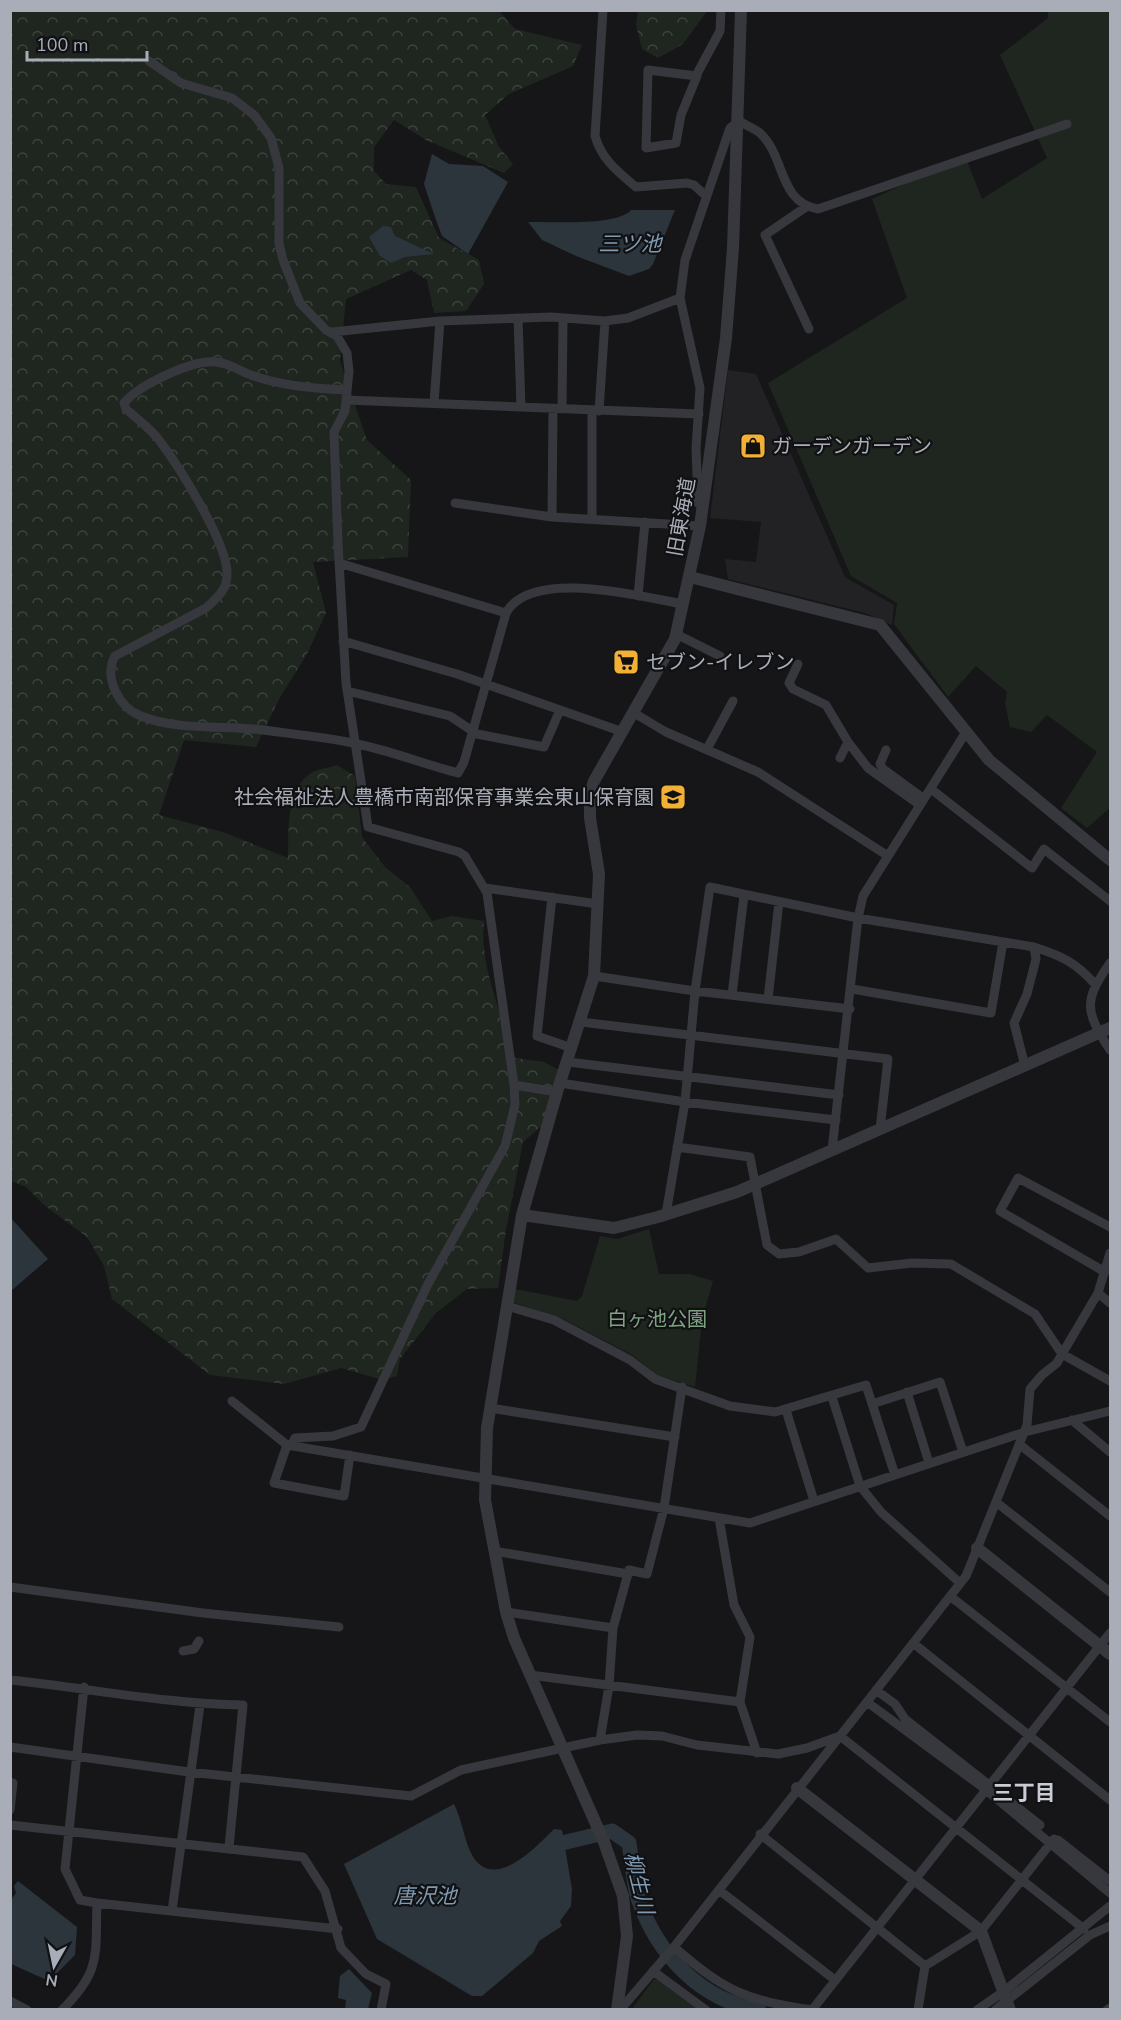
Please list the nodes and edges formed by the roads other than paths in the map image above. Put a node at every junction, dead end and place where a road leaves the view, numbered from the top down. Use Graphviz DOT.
graph roads {
  1 [pos="603,10"];
  2 [pos="721,10"];
  3 [pos="741,10"];
  4 [pos="149,61"];
  5 [pos="697,76"];
  6 [pos="739,121"];
  7 [pos="1067,124"];
  8 [pos="706,196"];
  9 [pos="806,207"];
  10 [pos="680,298"];
  11 [pos="518,318"];
  12 [pos="563,320"];
  13 [pos="440,321"];
  14 [pos="605,321"];
  15 [pos="809,329"];
  16 [pos="332,332"];
  17 [pos="347,395"];
  18 [pos="434,403"];
  19 [pos="521,407"];
  20 [pos="557,409"];
  21 [pos="596,411"];
  22 [pos="699,414"];
  23 [pos="455,503"];
  24 [pos="704,509"];
  25 [pos="552,517"];
  26 [pos="592,518"];
  27 [pos="645,522"];
  28 [pos="700,526"];
  29 [pos="339,563"];
  30 [pos="690,577"];
  31 [pos="638,596"];
  32 [pos="683,604"];
  33 [pos="506,613"];
  34 [pos="676,634"];
  35 [pos="343,641"];
  36 [pos="720,656"];
  37 [pos="798,664"];
  38 [pos="487,684"];
  39 [pos="347,691"];
  40 [pos="733,701"];
  41 [pos="560,710"];
  42 [pos="634,713"];
  43 [pos="473,731"];
  44 [pos="622,732"];
  45 [pos="966,732"];
  46 [pos="848,742"];
  47 [pos="354,743"];
  48 [pos="707,749"];
  49 [pos="886,750"];
  50 [pos="840,758"];
  51 [pos="931,789"];
  52 [pos="922,802"];
  53 [pos="888,856"];
  54 [pos="1110,860"];
  55 [pos="485,888"];
  56 [pos="744,895"];
  57 [pos="552,897"];
  58 [pos="1110,901"];
  59 [pos="779,902"];
  60 [pos="598,904"];
  61 [pos="858,918"];
  62 [pos="1003,942"];
  63 [pos="1034,947"];
  64 [pos="1110,963"];
  65 [pos="594,976"];
  66 [pos="1095,984"];
  67 [pos="852,989"];
  68 [pos="695,991"];
  69 [pos="732,995"];
  70 [pos="768,999"];
  71 [pos="850,1009"];
  72 [pos="580,1022"];
  73 [pos="1105,1031"];
  74 [pos="691,1034"];
  75 [pos="572,1048"];
  76 [pos="1110,1050"];
  77 [pos="844,1052"];
  78 [pos="567,1062"];
  79 [pos="1025,1066"];
  80 [pos="687,1078"];
  81 [pos="514,1085"];
  82 [pos="559,1087"];
  83 [pos="839,1095"];
  84 [pos="685,1102"];
  85 [pos="836,1120"];
  86 [pos="880,1129"];
  87 [pos="677,1147"];
  88 [pos="832,1150"];
  89 [pos="757,1183"];
  90 [pos="666,1214"];
  91 [pos="522,1215"];
  92 [pos="1110,1227"];
  93 [pos="1110,1253"];
  94 [pos="1106,1272"];
  95 [pos="1098,1293"];
  96 [pos="1110,1303"];
  97 [pos="507,1306"];
  98 [pos="1062,1354"];
  99 [pos="1110,1381"];
  100 [pos="682,1387"];
  101 [pos="907,1392"];
  102 [pos="832,1397"];
  103 [pos="232,1401"];
  104 [pos="872,1404"];
  105 [pos="490,1408"];
  106 [pos="786,1410"];
  107 [pos="1110,1411"];
  108 [pos="1072,1420"];
  109 [pos="1024,1432"];
  110 [pos="675,1437"];
  111 [pos="1019,1444"];
  112 [pos="289,1445"];
  113 [pos="963,1452"];
  114 [pos="1110,1452"];
  115 [pos="350,1455"];
  116 [pos="929,1463"];
  117 [pos="895,1475"];
  118 [pos="484,1478"];
  119 [pos="860,1486"];
  120 [pos="814,1502"];
  121 [pos="996,1502"];
  122 [pos="664,1508"];
  123 [pos="1110,1516"];
  124 [pos="719,1518"];
  125 [pos="977,1548"];
  126 [pos="494,1551"];
  127 [pos="628,1574"];
  128 [pos="960,1583"];
  129 [pos="10,1587"];
  130 [pos="1110,1592"];
  131 [pos="950,1596"];
  132 [pos="506,1612"];
  133 [pos="339,1627"];
  134 [pos="612,1628"];
  135 [pos="1110,1633"];
  136 [pos="200,1641"];
  137 [pos="913,1643"];
  138 [pos="1100,1646"];
  139 [pos="183,1651"];
  140 [pos="1110,1654"];
  141 [pos="530,1675"];
  142 [pos="10,1680"];
  143 [pos="609,1686"];
  144 [pos="84,1687"];
  145 [pos="1067,1687"];
  146 [pos="876,1690"];
  147 [pos="740,1702"];
  148 [pos="867,1702"];
  149 [pos="200,1705"];
  150 [pos="1110,1722"];
  151 [pos="840,1736"];
  152 [pos="1028,1736"];
  153 [pos="600,1740"];
  154 [pos="10,1747"];
  155 [pos="563,1750"];
  156 [pos="757,1753"];
  157 [pos="77,1756"];
  158 [pos="189,1772"];
  159 [pos="234,1777"];
  160 [pos="10,1783"];
  161 [pos="988,1786"];
  162 [pos="797,1788"];
  163 [pos="1110,1800"];
  164 [pos="10,1810"];
  165 [pos="10,1825"];
  166 [pos="955,1827"];
  167 [pos="69,1830"];
  168 [pos="760,1834"];
  169 [pos="1053,1840"];
  170 [pos="181,1842"];
  171 [pos="229,1847"];
  172 [pos="914,1878"];
  173 [pos="1022,1879"];
  174 [pos="1110,1881"];
  175 [pos="718,1890"];
  176 [pos="1110,1893"];
  177 [pos="97,1903"];
  178 [pos="1110,1906"];
  179 [pos="172,1911"];
  180 [pos="1110,1926"];
  181 [pos="876,1927"];
  182 [pos="338,1929"];
  183 [pos="1084,1929"];
  184 [pos="981,1931"];
  185 [pos="672,1949"];
  186 [pos="925,1966"];
  187 [pos="653,1971"];
  188 [pos="835,1980"];
  189 [pos="10,2001"];
  190 [pos="1007,2001"];
  191 [pos="27,2010"];
  192 [pos="62,2010"];
  193 [pos="381,2010"];
  194 [pos="618,2010"];
  195 [pos="706,2010"];
  196 [pos="813,2010"];
  197 [pos="918,2010"];
  198 [pos="977,2010"];
  199 [pos="995,2010"];
  1 -- 8 [label="street"];
  2 -- 5 [label="street"];
  3 -- 6 [label="street, 旧東海道"];
  4 -- 16 [label="street"];
  5 -- 5 [label="street"];
  6 -- 8 [label="street"];
  6 -- 9 [label="street"];
  6 -- 24 [label="street, 旧東海道"];
  7 -- 9 [label="street"];
  8 -- 10 [label="street"];
  9 -- 15 [label="street"];
  10 -- 14 [label="street"];
  10 -- 22 [label="street"];
  11 -- 12 [label="street"];
  11 -- 13 [label="street"];
  11 -- 19 [label="street"];
  12 -- 14 [label="street"];
  12 -- 20 [label="street"];
  13 -- 16 [label="street"];
  13 -- 18 [label="street"];
  14 -- 21 [label="street"];
  16 -- 17 [label="street"];
  17 -- 18 [label="street"];
  17 -- 29 [label="street"];
  17 -- 47 [label="street"];
  18 -- 19 [label="street"];
  19 -- 20 [label="street"];
  20 -- 21 [label="street"];
  20 -- 25 [label="street"];
  21 -- 22 [label="street"];
  21 -- 26 [label="street"];
  22 -- 24 [label="street"];
  23 -- 25 [label="street"];
  24 -- 28 [label="street, 旧東海道"];
  25 -- 26 [label="street"];
  26 -- 27 [label="street"];
  27 -- 28 [label="street"];
  27 -- 31 [label="street"];
  28 -- 30 [label="street, 旧東海道"];
  29 -- 33 [label="street"];
  29 -- 35 [label="street"];
  30 -- 32 [label="street"];
  30 -- 45 [label="street, 旧東海道"];
  31 -- 32 [label="street"];
  31 -- 33 [label="street"];
  32 -- 34 [label="street"];
  33 -- 38 [label="street"];
  34 -- 36 [label="street"];
  34 -- 42 [label="street"];
  35 -- 38 [label="street"];
  35 -- 39 [label="street"];
  37 -- 46 [label="street"];
  38 -- 41 [label="street"];
  38 -- 43 [label="street"];
  39 -- 43 [label="street"];
  39 -- 47 [label="street"];
  40 -- 48 [label="street"];
  41 -- 43 [label="street"];
  41 -- 44 [label="street"];
  42 -- 44 [label="street"];
  42 -- 48 [label="street"];
  43 -- 47 [label="street"];
  44 -- 60 [label="street"];
  45 -- 51 [label="street"];
  45 -- 54 [label="street, 旧東海道"];
  46 -- 50 [label="street"];
  46 -- 52 [label="street"];
  47 -- 55 [label="street"];
  48 -- 53 [label="street"];
  49 -- 52 [label="street"];
  51 -- 52 [label="street"];
  51 -- 58 [label="street"];
  52 -- 53 [label="street"];
  53 -- 61 [label="street"];
  55 -- 57 [label="street"];
  55 -- 81 [label="street"];
  56 -- 59 [label="street"];
  56 -- 68 [label="street"];
  56 -- 69 [label="street"];
  57 -- 60 [label="street"];
  57 -- 75 [label="street"];
  59 -- 61 [label="street"];
  59 -- 70 [label="street"];
  60 -- 65 [label="street"];
  61 -- 62 [label="street"];
  61 -- 67 [label="street"];
  62 -- 63 [label="street"];
  62 -- 67 [label="street"];
  63 -- 66 [label="street"];
  63 -- 79 [label="street"];
  64 -- 66 [label="street"];
  65 -- 68 [label="street"];
  65 -- 72 [label="street"];
  66 -- 73 [label="street"];
  67 -- 71 [label="street"];
  68 -- 69 [label="street"];
  68 -- 74 [label="street"];
  69 -- 70 [label="street"];
  70 -- 71 [label="street"];
  71 -- 77 [label="street"];
  72 -- 74 [label="street"];
  72 -- 75 [label="street"];
  73 -- 76 [label="street"];
  73 -- 79 [label="street"];
  74 -- 77 [label="street"];
  74 -- 80 [label="street"];
  75 -- 78 [label="street"];
  77 -- 83 [label="street"];
  77 -- 86 [label="street"];
  78 -- 80 [label="street"];
  78 -- 82 [label="street"];
  79 -- 86 [label="street"];
  80 -- 83 [label="street"];
  80 -- 84 [label="street"];
  81 -- 82 [label="street"];
  81 -- 112 [label="street"];
  82 -- 84 [label="street"];
  82 -- 91 [label="street"];
  83 -- 85 [label="street"];
  84 -- 85 [label="street"];
  84 -- 87 [label="street"];
  85 -- 88 [label="street"];
  86 -- 88 [label="street"];
  87 -- 89 [label="street"];
  87 -- 90 [label="street"];
  88 -- 89 [label="street"];
  89 -- 90 [label="street"];
  89 -- 98 [label="street"];
  90 -- 91 [label="street"];
  91 -- 97 [label="street"];
  92 -- 94 [label="street"];
  93 -- 94 [label="street"];
  94 -- 95 [label="street"];
  95 -- 96 [label="street"];
  95 -- 98 [label="street"];
  97 -- 100 [label="street"];
  97 -- 105 [label="street"];
  98 -- 99 [label="street"];
  98 -- 109 [label="street"];
  100 -- 106 [label="street"];
  100 -- 110 [label="street"];
  101 -- 104 [label="street"];
  101 -- 113 [label="street"];
  101 -- 116 [label="street"];
  102 -- 104 [label="street"];
  102 -- 106 [label="street"];
  102 -- 119 [label="street"];
  103 -- 112 [label="street"];
  104 -- 117 [label="street"];
  105 -- 110 [label="street"];
  105 -- 118 [label="street"];
  106 -- 120 [label="street"];
  107 -- 108 [label="street"];
  108 -- 109 [label="street"];
  108 -- 114 [label="street"];
  109 -- 111 [label="street"];
  109 -- 113 [label="street"];
  110 -- 122 [label="street"];
  111 -- 121 [label="street"];
  111 -- 123 [label="street"];
  112 -- 115 [label="street"];
  112 -- 115 [label="street"];
  113 -- 116 [label="street"];
  115 -- 118 [label="street"];
  116 -- 117 [label="street"];
  117 -- 119 [label="street"];
  118 -- 122 [label="street"];
  118 -- 126 [label="street"];
  119 -- 120 [label="street"];
  119 -- 128 [label="street"];
  120 -- 124 [label="street"];
  121 -- 125 [label="street"];
  121 -- 130 [label="street"];
  122 -- 124 [label="street"];
  122 -- 127 [label="street"];
  124 -- 147 [label="street"];
  125 -- 128 [label="street"];
  125 -- 138 [label="street"];
  126 -- 127 [label="street"];
  126 -- 132 [label="street"];
  127 -- 134 [label="street"];
  128 -- 131 [label="street"];
  129 -- 133 [label="street"];
  131 -- 137 [label="street"];
  131 -- 145 [label="street"];
  132 -- 134 [label="street"];
  132 -- 141 [label="street"];
  134 -- 143 [label="street"];
  135 -- 138 [label="street"];
  136 -- 139 [label="street"];
  137 -- 146 [label="street"];
  137 -- 152 [label="street"];
  138 -- 140 [label="street"];
  138 -- 145 [label="street"];
  141 -- 143 [label="street"];
  141 -- 155 [label="street"];
  142 -- 144 [label="street"];
  143 -- 147 [label="street"];
  143 -- 153 [label="street"];
  144 -- 149 [label="street"];
  144 -- 157 [label="street"];
  145 -- 150 [label="street"];
  145 -- 152 [label="street"];
  146 -- 148 [label="street"];
  146 -- 161 [label="street"];
  147 -- 156 [label="street"];
  148 -- 151 [label="street"];
  148 -- 161 [label="street"];
  149 -- 158 [label="street"];
  149 -- 159 [label="street"];
  151 -- 156 [label="street"];
  151 -- 162 [label="street"];
  151 -- 166 [label="street"];
  152 -- 161 [label="street"];
  152 -- 163 [label="street"];
  153 -- 155 [label="street"];
  153 -- 156 [label="street"];
  154 -- 157 [label="street"];
  155 -- 159 [label="street"];
  155 -- 194 [label="street"];
  157 -- 158 [label="street"];
  157 -- 167 [label="street"];
  158 -- 159 [label="street"];
  158 -- 170 [label="street"];
  159 -- 171 [label="street"];
  160 -- 164 [label="street"];
  161 -- 166 [label="street"];
  161 -- 169 [label="street"];
  162 -- 168 [label="street"];
  162 -- 172 [label="street"];
  165 -- 167 [label="street"];
  166 -- 172 [label="street"];
  166 -- 173 [label="street"];
  167 -- 170 [label="street"];
  167 -- 177 [label="street"];
  168 -- 175 [label="street"];
  168 -- 181 [label="street"];
  169 -- 173 [label="street"];
  169 -- 174 [label="street"];
  169 -- 176 [label="street"];
  170 -- 171 [label="street"];
  170 -- 179 [label="street"];
  171 -- 182 [label="street"];
  172 -- 181 [label="street"];
  172 -- 184 [label="street"];
  173 -- 183 [label="street"];
  173 -- 184 [label="street"];
  175 -- 185 [label="street"];
  175 -- 188 [label="street"];
  177 -- 179 [label="street"];
  177 -- 192 [label="street"];
  178 -- 183 [label="street"];
  179 -- 182 [label="street"];
  180 -- 190 [label="street"];
  181 -- 186 [label="street"];
  181 -- 188 [label="street"];
  182 -- 193 [label="street"];
  183 -- 190 [label="street"];
  184 -- 186 [label="street"];
  184 -- 190 [label="street"];
  185 -- 187 [label="street"];
  185 -- 196 [label="street"];
  186 -- 197 [label="street"];
  187 -- 194 [label="street"];
  187 -- 195 [label="street"];
  188 -- 196 [label="street"];
  189 -- 191 [label="street"];
  190 -- 198 [label="street"];
  190 -- 199 [label="street"];
}
